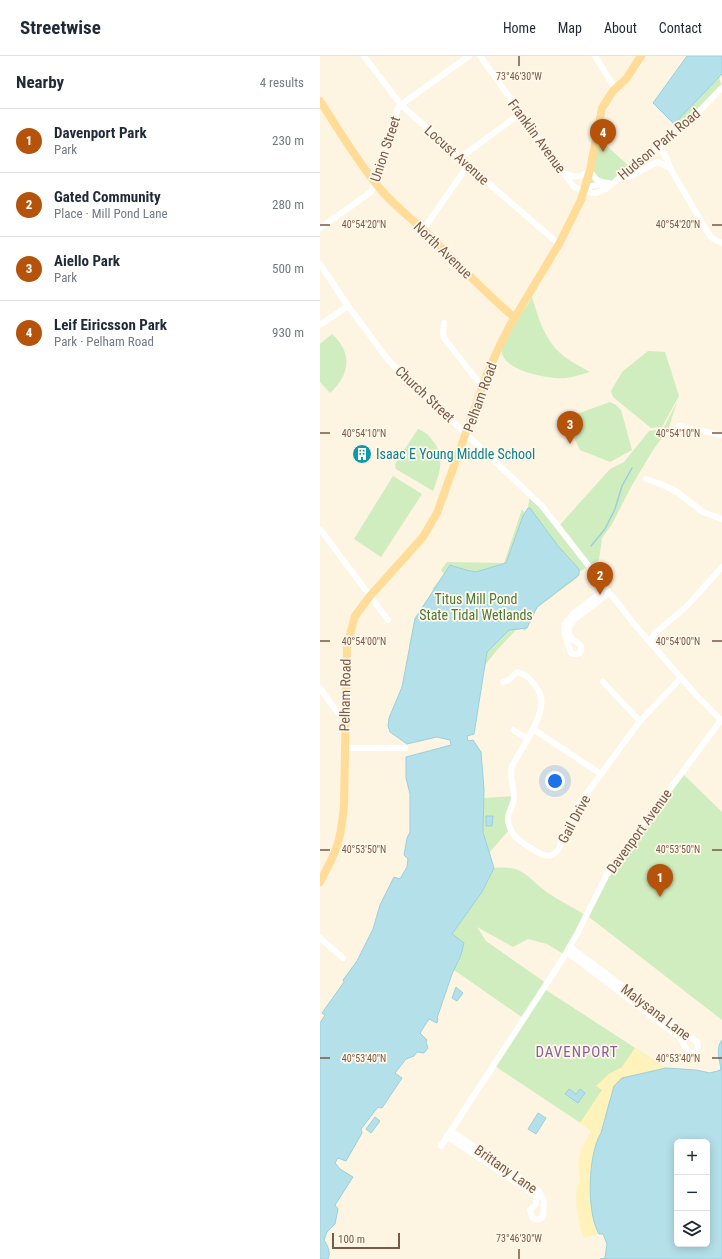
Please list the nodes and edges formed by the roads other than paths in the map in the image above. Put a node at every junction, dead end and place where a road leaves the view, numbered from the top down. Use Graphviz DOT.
graph roads {
  1 [pos="364,56"];
  2 [pos="469,56"];
  3 [pos="480,56"];
  4 [pos="595,56"];
  5 [pos="641,56"];
  6 [pos="616,88"];
  7 [pos="722,88"];
  8 [pos="320,101"];
  9 [pos="401,105"];
  10 [pos="521,113"];
  11 [pos="659,146"];
  12 [pos="460,158"];
  13 [pos="468,165"];
  14 [pos="670,168"];
  15 [pos="590,170"];
  16 [pos="564,173"];
  17 [pos="375,181"];
  18 [pos="613,181"];
  19 [pos="585,190"];
  20 [pos="320,228"];
  21 [pos="424,230"];
  22 [pos="722,243"];
  23 [pos="559,244"];
  24 [pos="320,264"];
  25 [pos="348,306"];
  26 [pos="515,318"];
  27 [pos="444,323"];
  28 [pos="320,325"];
  29 [pos="483,385"];
  30 [pos="679,426"];
  31 [pos="466,433"];
  32 [pos="722,435"];
  33 [pos="646,479"];
  34 [pos="722,519"];
  35 [pos="320,529"];
  36 [pos="722,567"];
  37 [pos="608,591"];
  38 [pos="370,596"];
  39 [pos="388,620"];
  40 [pos="650,641"];
  41 [pos="681,678"];
  42 [pos="503,682"];
  43 [pos="603,682"];
  44 [pos="320,688"];
  45 [pos="345,715"];
  46 [pos="722,720"];
  47 [pos="640,721"];
  48 [pos="533,729"];
  49 [pos="514,730"];
  50 [pos="527,738"];
  51 [pos="344,748"];
  52 [pos="405,748"];
  53 [pos="601,774"];
  54 [pos="320,882"];
  55 [pos="320,938"];
  56 [pos="568,949"];
  57 [pos="343,958"];
  58 [pos="449,1134"];
  59 [pos="441,1146"];
  1 -- 9 [label="street, Locust Avenue"];
  2 -- 9 [label="street, Union Street"];
  3 -- 10 [label="street, Franklin Avenue"];
  4 -- 6 [label="street"];
  5 -- 6 [label="main road, Pelham Road"];
  6 -- 15 [label="main road, Pelham Road"];
  7 -- 11 [label="street, Hudson Park Road"];
  8 -- 17 [label="main road, North Avenue"];
  9 -- 12 [label="street, Locust Avenue"];
  9 -- 17 [label="street, Union Street"];
  10 -- 12 [label="street"];
  10 -- 16 [label="street, Franklin Avenue"];
  11 -- 14 [label="street"];
  11 -- 18 [label="street, Hudson Park Road"];
  12 -- 13 [label="street, Locust Avenue"];
  13 -- 21 [label="street"];
  13 -- 23 [label="street, Locust Avenue"];
  14 -- 18 [label="street"];
  14 -- 22 [label="street"];
  15 -- 16 [label="street"];
  15 -- 18 [label="street"];
  15 -- 19 [label="main road, Pelham Road"];
  16 -- 19 [label="street, Franklin Avenue"];
  17 -- 20 [label="street, Union Street"];
  17 -- 21 [label="main road, North Avenue"];
  18 -- 19 [label="street, Hudson Park Road"];
  19 -- 23 [label="main road, Pelham Road"];
  21 -- 26 [label="main road, North Avenue"];
  23 -- 26 [label="main road, Pelham Road"];
  24 -- 25 [label="street, Church Street"];
  25 -- 28 [label="street"];
  25 -- 31 [label="street, Church Street"];
  26 -- 29 [label="main road, Pelham Road"];
  27 -- 29 [label="street"];
  29 -- 31 [label="main road, Pelham Road"];
  30 -- 32 [label="street"];
  31 -- 37 [label="street, Church Street"];
  31 -- 38 [label="main road, Pelham Road"];
  33 -- 34 [label="street"];
  35 -- 38 [label="street"];
  36 -- 40 [label="street"];
  37 -- 37 [label="street"];
  37 -- 40 [label="street, Church Street"];
  38 -- 39 [label="street"];
  38 -- 45 [label="main road, Pelham Road"];
  40 -- 41 [label="street, Davenport Avenue"];
  41 -- 46 [label="street, Davenport Avenue"];
  41 -- 47 [label="street, Gail Drive"];
  42 -- 48 [label="street, Gail Drive"];
  43 -- 47 [label="street"];
  44 -- 45 [label="street"];
  45 -- 51 [label="main road, Pelham Road"];
  46 -- 56 [label="street, Davenport Avenue"];
  47 -- 53 [label="street, Gail Drive"];
  48 -- 50 [label="street, Gail Drive"];
  48 -- 53 [label="street"];
  49 -- 50 [label="street"];
  50 -- 53 [label="street, Gail Drive"];
  51 -- 52 [label="street"];
  51 -- 54 [label="main road, Pelham Road"];
  55 -- 57 [label="street"];
  56 -- 56 [label="street, Malysana Lane"];
  56 -- 58 [label="street, Davenport Avenue"];
  58 -- 58 [label="street, Brittany Lane"];
  58 -- 59 [label="street, Davenport Avenue"];
}
